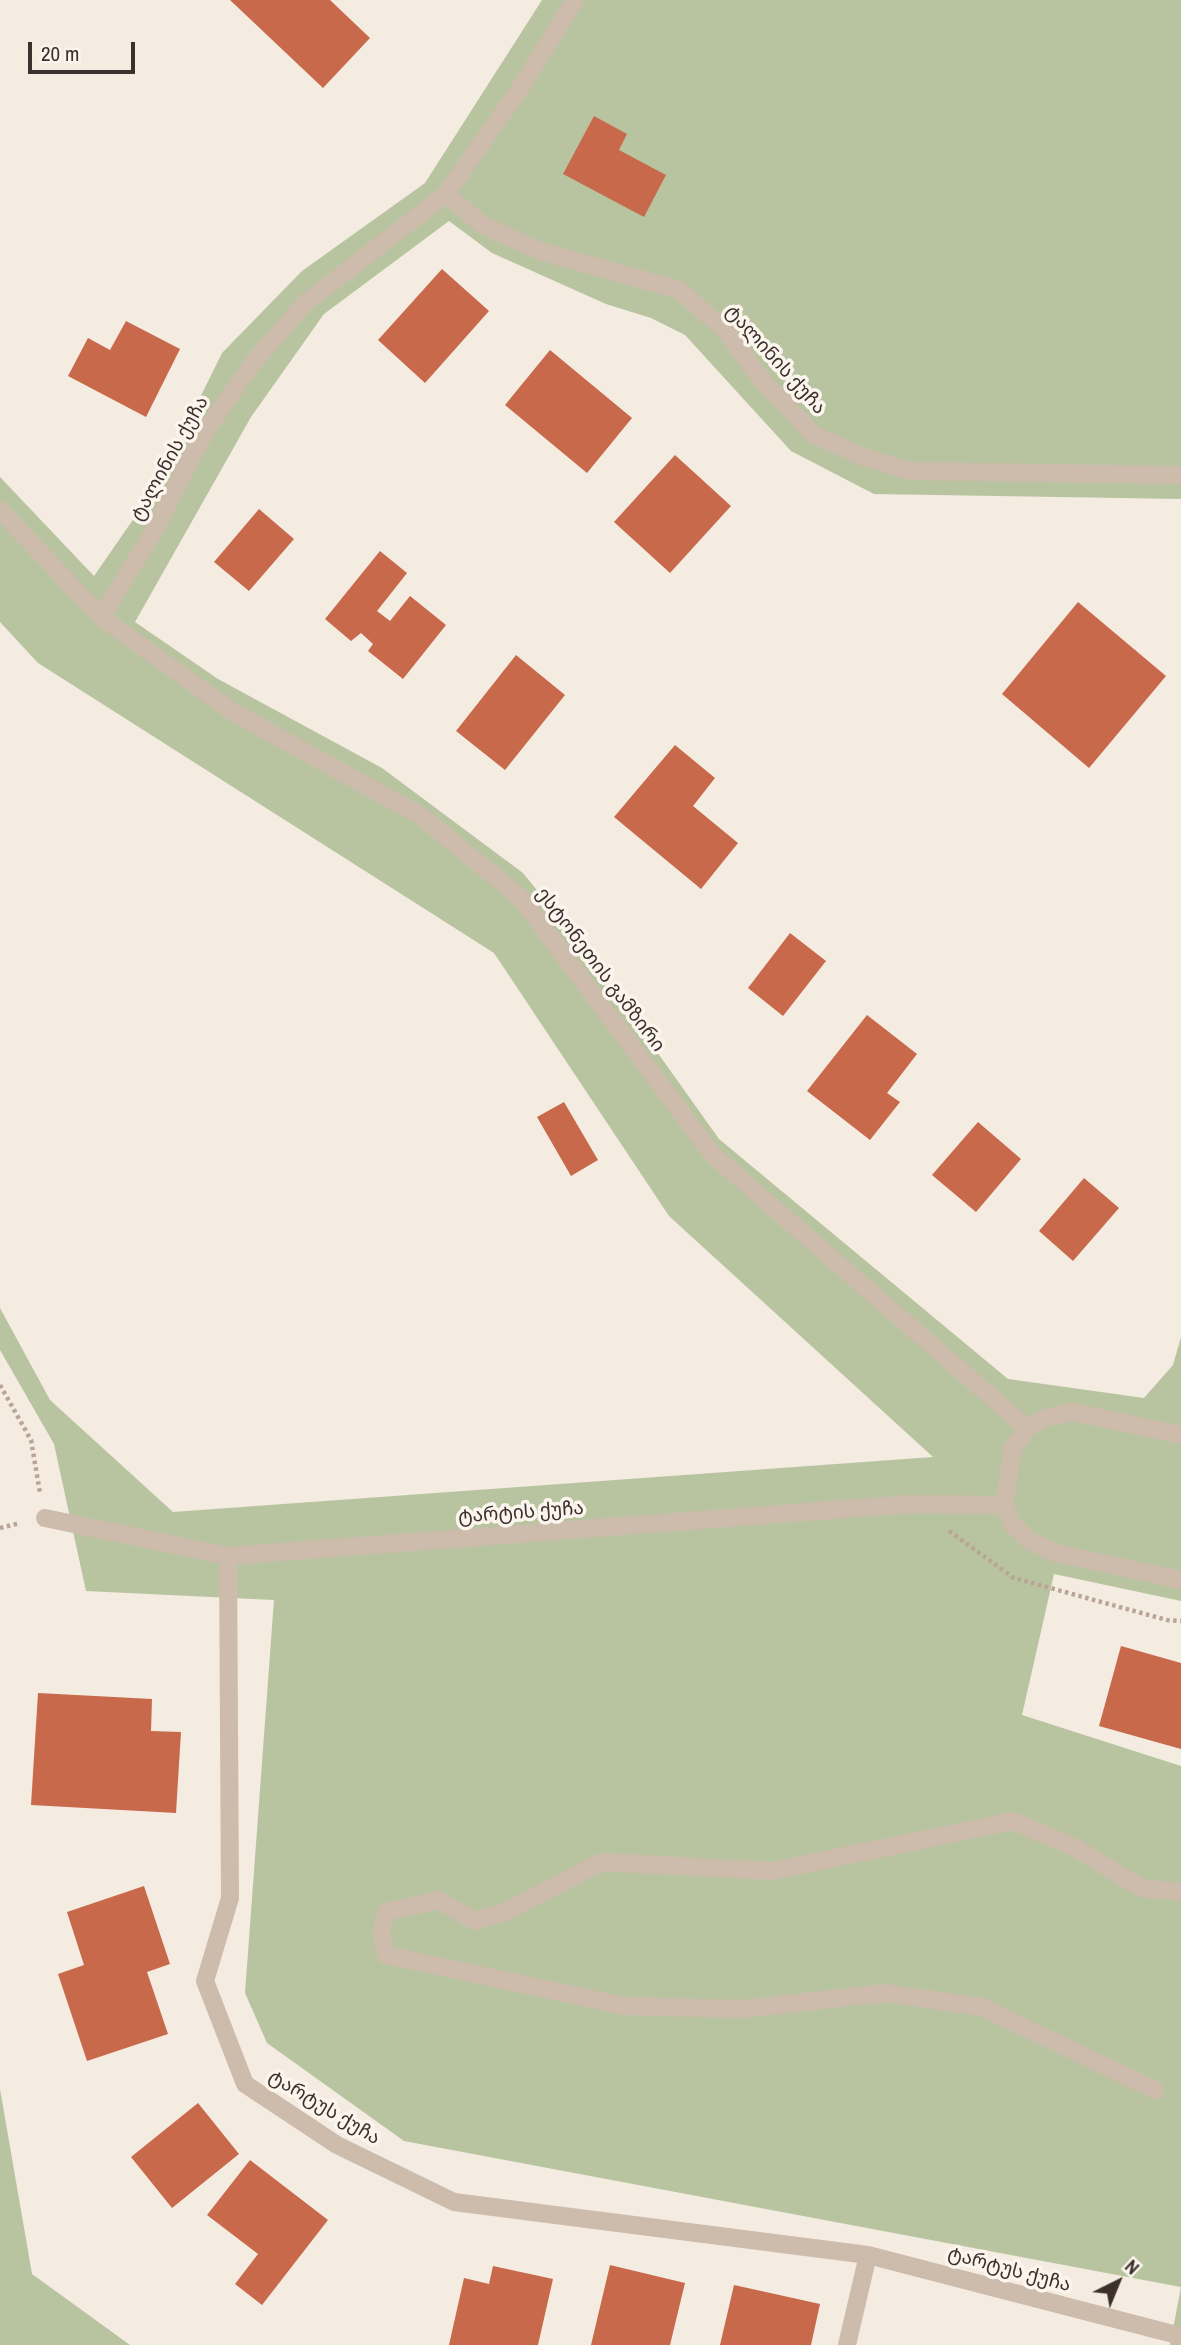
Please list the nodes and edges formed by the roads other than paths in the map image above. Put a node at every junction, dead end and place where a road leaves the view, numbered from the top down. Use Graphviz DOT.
graph roads {
  1 [pos="575,0"];
  2 [pos="446,194"];
  3 [pos="1181,475"];
  4 [pos="0,510"];
  5 [pos="101,617"];
  6 [pos="1027,1428"];
  7 [pos="1181,1435"];
  8 [pos="1004,1505"];
  9 [pos="44,1518"];
  10 [pos="228,1556"];
  11 [pos="1181,1580"];
  12 [pos="1181,1892"];
  13 [pos="1155,2090"];
  14 [pos="868,2255"];
  15 [pos="1181,2336"];
  16 [pos="847,2345"];
  1 -- 2 [label="street, ტალინის ქუჩა"];
  2 -- 3 [label="street, ტალინის ქუჩა"];
  2 -- 5 [label="street, ტალინის ქუჩა"];
  4 -- 5 [label="street, ესტონეთის გამზირი"];
  5 -- 6 [label="street, ესტონეთის გამზირი"];
  6 -- 7 [label="street"];
  6 -- 8 [label="street"];
  8 -- 10 [label="street, ტარტის ქუჩა"];
  8 -- 11 [label="street"];
  9 -- 10 [label="street, ტარტის ქუჩა"];
  10 -- 14 [label="street, ტარტუს ქუჩა"];
  12 -- 13 [label="street"];
  14 -- 15 [label="street, ტარტუს ქუჩა"];
  14 -- 16 [label="street"];
}
